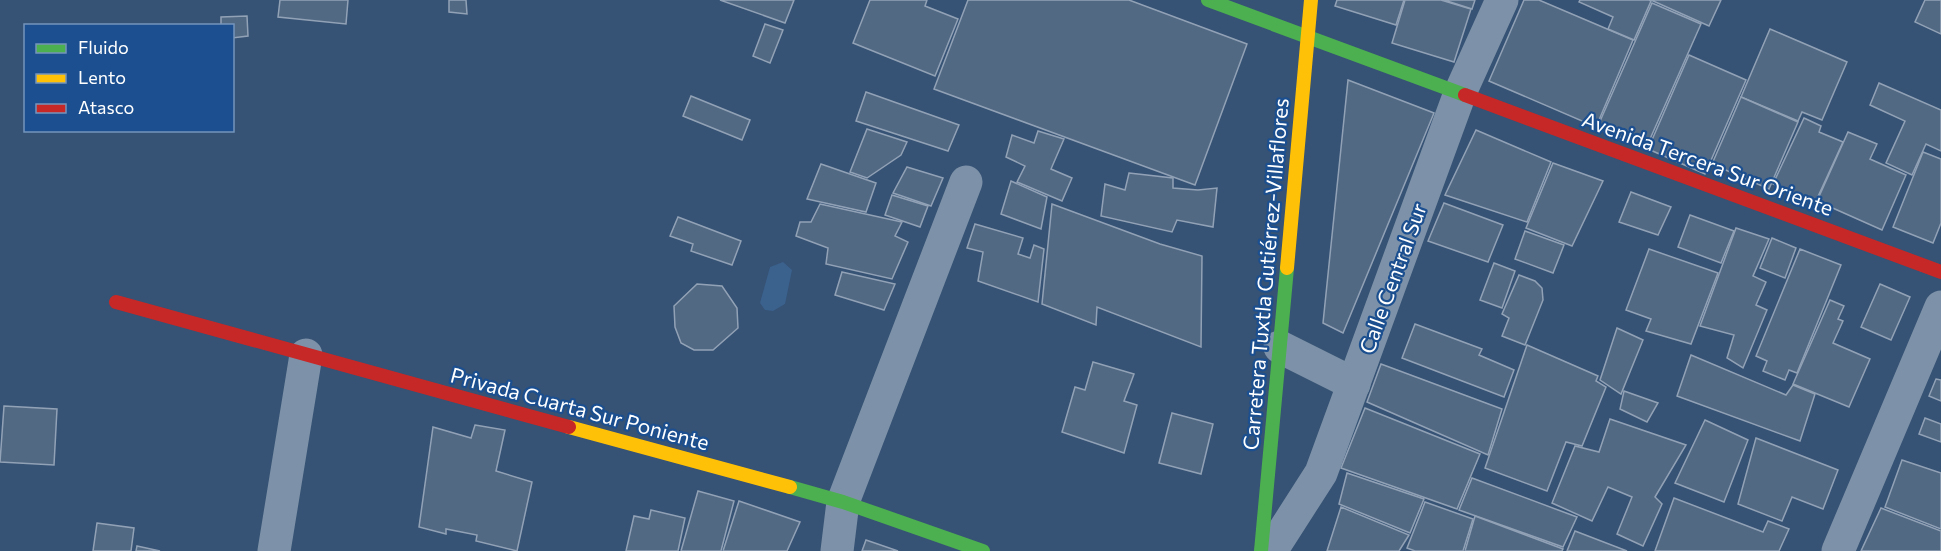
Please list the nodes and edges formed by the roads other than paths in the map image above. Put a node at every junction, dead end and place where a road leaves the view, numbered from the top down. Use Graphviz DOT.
graph roads {
  1 [pos="1208,0"];
  2 [pos="1311,0"];
  3 [pos="1502,0"];
  4 [pos="1308,38"];
  5 [pos="1460,93"];
  6 [pos="966,182"];
  7 [pos="1941,272"];
  8 [pos="116,302"];
  9 [pos="1941,307"];
  10 [pos="1280,347"];
  11 [pos="306,354"];
  12 [pos="1354,384"];
  13 [pos="843,502"];
  14 [pos="274,551"];
  15 [pos="837,551"];
  16 [pos="983,551"];
  17 [pos="1262,551"];
  18 [pos="1271,551"];
  19 [pos="1838,551"];
  1 -- 4 [label="street, Avenida Tercera Sur Oriente"];
  2 -- 4 [label="street, Carretera Tuxtla Gutiérrez-Villaflores"];
  3 -- 5 [label="street, Calle Central Sur"];
  4 -- 5 [label="street, Avenida Tercera Sur Oriente"];
  4 -- 10 [label="street, Carretera Tuxtla Gutiérrez-Villaflores"];
  5 -- 7 [label="street, Avenida Tercera Sur Oriente"];
  5 -- 12 [label="street, Calle Central Sur"];
  6 -- 13 [label="street"];
  8 -- 11 [label="street, Privada Cuarta Sur Poniente"];
  9 -- 19 [label="street"];
  10 -- 12 [label="street"];
  10 -- 17 [label="street, Carretera Tuxtla Gutiérrez-Villaflores"];
  11 -- 13 [label="street, Privada Cuarta Sur Poniente"];
  11 -- 14 [label="street"];
  12 -- 18 [label="street, Calle Central Sur"];
  13 -- 15 [label="street"];
  13 -- 16 [label="street, Privada Cuarta Sur Poniente"];
}
